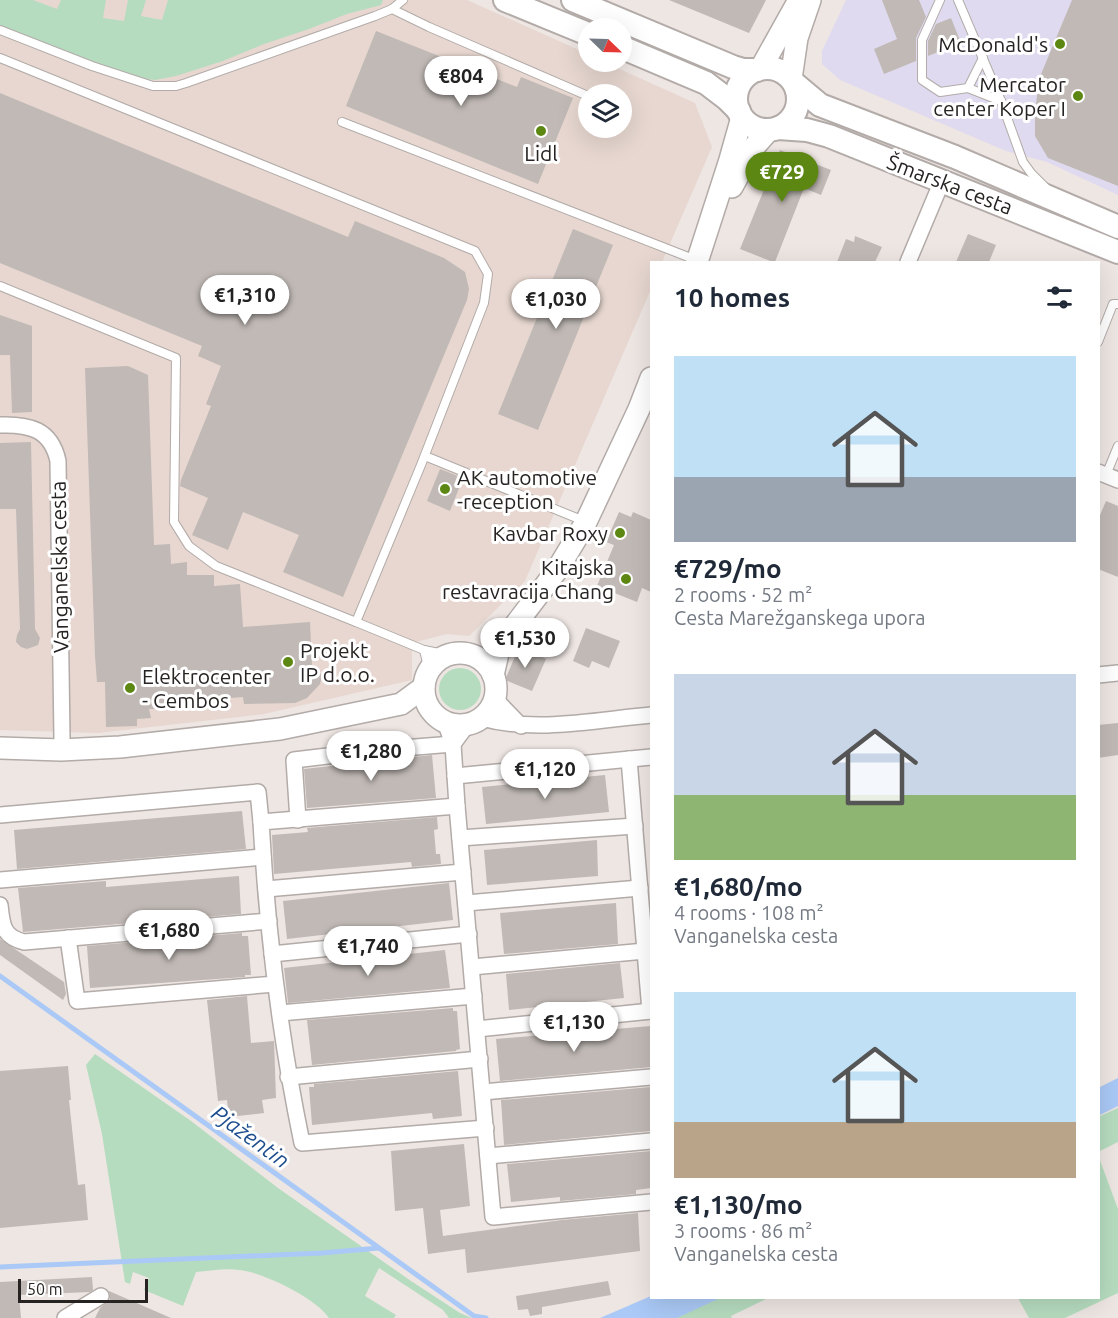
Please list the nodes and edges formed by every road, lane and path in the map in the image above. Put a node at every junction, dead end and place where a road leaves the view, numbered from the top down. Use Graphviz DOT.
graph roads {
  1 [pos="403,0"];
  2 [pos="505,0"];
  3 [pos="573,0"];
  4 [pos="799,0"];
  5 [pos="810,0"];
  6 [pos="940,0"];
  7 [pos="958,0"];
  8 [pos="392,9"];
  9 [pos="0,30"];
  10 [pos="578,30"];
  11 [pos="632,52"];
  12 [pos="0,58"];
  13 [pos="983,58"];
  14 [pos="759,69"];
  15 [pos="793,81"];
  16 [pos="968,88"];
  17 [pos="578,92"];
  18 [pos="1001,101"];
  19 [pos="740,114"];
  20 [pos="342,122"];
  21 [pos="774,129"];
  22 [pos="942,181"];
  23 [pos="1050,198"];
  24 [pos="1118,227"];
  25 [pos="1118,252"];
  26 [pos="694,261"];
  27 [pos="697,261"];
  28 [pos="697,261"];
  29 [pos="908,261"];
  30 [pos="0,286"];
  31 [pos="1118,304"];
  32 [pos="1100,337"];
  33 [pos="650,381"];
  34 [pos="0,424"];
  35 [pos="1118,446"];
  36 [pos="425,456"];
  37 [pos="1107,476"];
  38 [pos="586,522"];
  39 [pos="356,622"];
  40 [pos="500,645"];
  41 [pos="424,650"];
  42 [pos="449,655"];
  43 [pos="474,656"];
  44 [pos="1118,673"];
  45 [pos="493,675"];
  46 [pos="1100,675"];
  47 [pos="427,679"];
  48 [pos="495,699"];
  49 [pos="401,704"];
  50 [pos="650,715"];
  51 [pos="438,716"];
  52 [pos="474,721"];
  53 [pos="521,726"];
  54 [pos="453,744"];
  55 [pos="0,748"];
  56 [pos="61,750"];
  57 [pos="650,757"];
  58 [pos="629,759"];
  59 [pos="455,776"];
  60 [pos="457,806"];
  61 [pos="0,815"];
  62 [pos="297,820"];
  63 [pos="261,822"];
  64 [pos="635,826"];
  65 [pos="460,838"];
  66 [pos="263,857"];
  67 [pos="463,872"];
  68 [pos="0,880"];
  69 [pos="640,888"];
  70 [pos="266,889"];
  71 [pos="466,903"];
  72 [pos="0,905"];
  73 [pos="269,921"];
  74 [pos="469,934"];
  75 [pos="68,939"];
  76 [pos="645,951"];
  77 [pos="272,954"];
  78 [pos="472,967"];
  79 [pos="275,984"];
  80 [pos="474,996"];
  81 [pos="650,1001"];
  82 [pos="650,1011"];
  83 [pos="280,1013"];
  84 [pos="477,1029"];
  85 [pos="480,1059"];
  86 [pos="288,1077"];
  87 [pos="650,1077"];
  88 [pos="483,1092"];
  89 [pos="486,1128"];
  90 [pos="650,1141"];
  91 [pos="488,1156"];
  92 [pos="650,1202"];
  93 [pos="100,1296"];
  94 [pos="65,1318"];
  1 -- 8 [label="lane"];
  2 -- 10 [label="main road"];
  3 -- 14 [label="main road"];
  4 -- 14 [label="street"];
  5 -- 15 [label="street"];
  6 -- 16 [label="lane"];
  7 -- 13 [label="lane, Šmarska cesta"];
  8 -- 9 [label="lane"];
  8 -- 17 [label="lane"];
  11 -- 19 [label="main road"];
  12 -- 36 [label="lane"];
  13 -- 16 [label="lane"];
  13 -- 18 [label="lane, Šmarska cesta"];
  14 -- 15 [label="main road"];
  14 -- 19 [label="main road"];
  15 -- 21 [label="main road"];
  15 -- 23 [label="main road, Šmarska cesta"];
  16 -- 18 [label="lane"];
  18 -- 23 [label="lane, Šmarska cesta"];
  19 -- 21 [label="main road"];
  19 -- 27 [label="street"];
  20 -- 26 [label="lane"];
  21 -- 22 [label="main road, Šmarska cesta"];
  21 -- 28 [label="street"];
  22 -- 25 [label="main road, Šmarska cesta"];
  22 -- 29 [label="street"];
  23 -- 24 [label="main road, Šmarska cesta"];
  30 -- 39 [label="lane"];
  31 -- 32 [label="lane"];
  33 -- 38 [label="street"];
  34 -- 56 [label="street, Vanganelska cesta"];
  35 -- 37 [label="lane"];
  36 -- 38 [label="lane"];
  36 -- 39 [label="lane"];
  38 -- 40 [label="street"];
  39 -- 41 [label="lane"];
  40 -- 43 [label="street"];
  40 -- 45 [label="street"];
  41 -- 42 [label="lane"];
  41 -- 47 [label="lane"];
  42 -- 43 [label="street"];
  42 -- 47 [label="street"];
  43 -- 45 [label="street"];
  44 -- 46 [label="street"];
  45 -- 48 [label="street"];
  47 -- 49 [label="street"];
  47 -- 51 [label="street"];
  48 -- 52 [label="street"];
  48 -- 53 [label="street"];
  49 -- 51 [label="street"];
  49 -- 56 [label="street"];
  50 -- 53 [label="street"];
  51 -- 52 [label="street"];
  51 -- 54 [label="street"];
  52 -- 53 [label="street"];
  52 -- 54 [label="street"];
  54 -- 59 [label="street"];
  54 -- 62 [label="street"];
  55 -- 56 [label="street"];
  57 -- 58 [label="street"];
  58 -- 59 [label="street"];
  58 -- 64 [label="street"];
  59 -- 60 [label="street"];
  60 -- 62 [label="street"];
  60 -- 65 [label="street"];
  61 -- 63 [label="street"];
  62 -- 63 [label="street"];
  63 -- 66 [label="street"];
  64 -- 65 [label="street"];
  64 -- 69 [label="street"];
  65 -- 67 [label="street"];
  66 -- 68 [label="street"];
  66 -- 70 [label="street"];
  67 -- 70 [label="street"];
  67 -- 71 [label="street"];
  69 -- 71 [label="street"];
  69 -- 76 [label="street"];
  70 -- 73 [label="street"];
  71 -- 74 [label="street"];
  72 -- 75 [label="street"];
  73 -- 75 [label="street"];
  73 -- 77 [label="street"];
  74 -- 77 [label="street"];
  74 -- 78 [label="street"];
  75 -- 79 [label="street"];
  76 -- 78 [label="street"];
  76 -- 81 [label="street"];
  77 -- 79 [label="street"];
  78 -- 80 [label="street"];
  79 -- 83 [label="street"];
  80 -- 83 [label="street"];
  80 -- 84 [label="street"];
  82 -- 84 [label="street"];
  83 -- 86 [label="street"];
  84 -- 85 [label="street"];
  85 -- 86 [label="street"];
  85 -- 88 [label="street"];
  86 -- 89 [label="street"];
  87 -- 88 [label="street"];
  88 -- 89 [label="street"];
  89 -- 91 [label="street"];
  90 -- 91 [label="street"];
  91 -- 92 [label="street"];
  93 -- 94 [label="street"];
}
